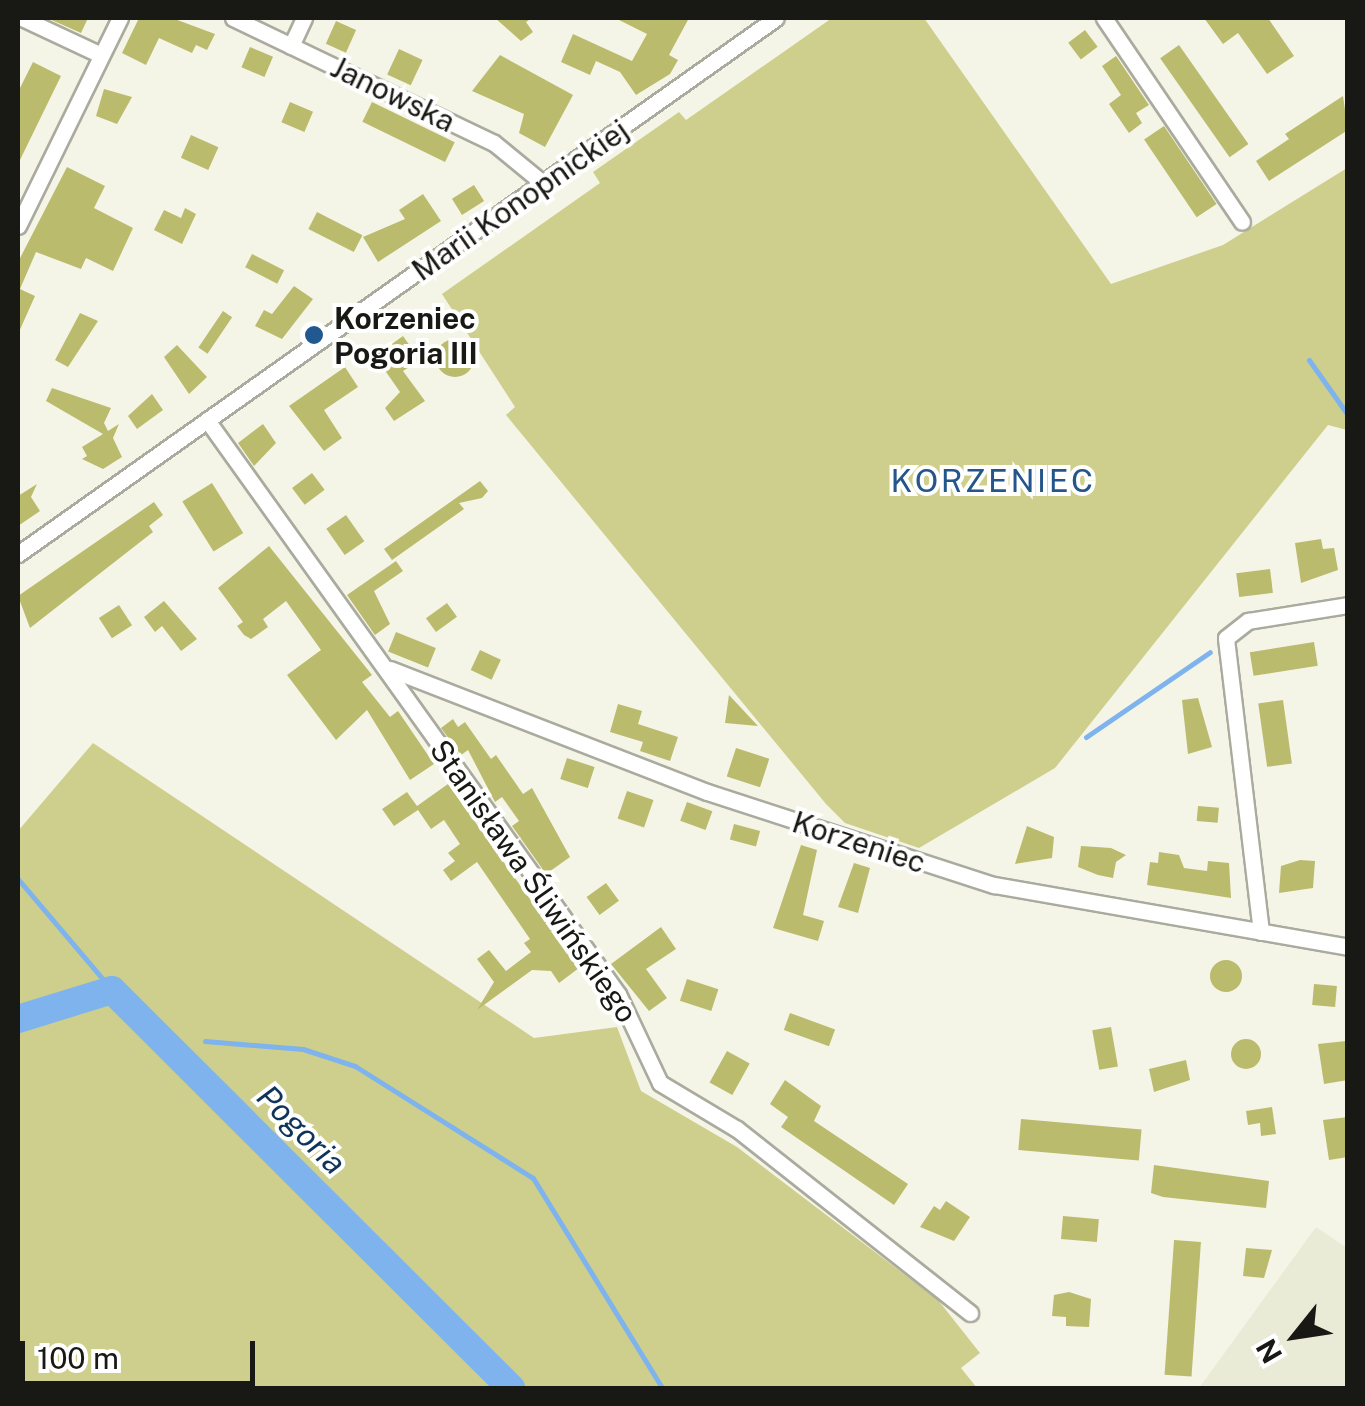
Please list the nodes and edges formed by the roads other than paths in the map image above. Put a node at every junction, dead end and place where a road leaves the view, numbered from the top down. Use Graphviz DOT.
graph roads {
  1 [pos="22,18"];
  2 [pos="120,18"];
  3 [pos="233,18"];
  4 [pos="304,18"];
  5 [pos="776,18"];
  6 [pos="1104,18"];
  7 [pos="291,46"];
  8 [pos="102,55"];
  9 [pos="544,184"];
  10 [pos="1242,222"];
  11 [pos="18,226"];
  12 [pos="207,420"];
  13 [pos="18,554"];
  14 [pos="1348,604"];
  15 [pos="390,668"];
  16 [pos="1261,932"];
  17 [pos="1348,947"];
  18 [pos="970,1312"];
  1 -- 8 [label="street"];
  2 -- 8 [label="street"];
  3 -- 7 [label="street, Janowska"];
  4 -- 7 [label="street"];
  5 -- 9 [label="street, Marii Konopnickiej"];
  6 -- 10 [label="street"];
  7 -- 9 [label="street, Janowska"];
  8 -- 11 [label="street"];
  9 -- 12 [label="street, Marii Konopnickiej"];
  12 -- 13 [label="street, Marii Konopnickiej"];
  12 -- 15 [label="street, Stanisława Śliwińskiego"];
  14 -- 16 [label="street"];
  15 -- 16 [label="street, Korzeniec"];
  15 -- 18 [label="street, Stanisława Śliwińskiego"];
  16 -- 17 [label="street, Korzeniec"];
}
